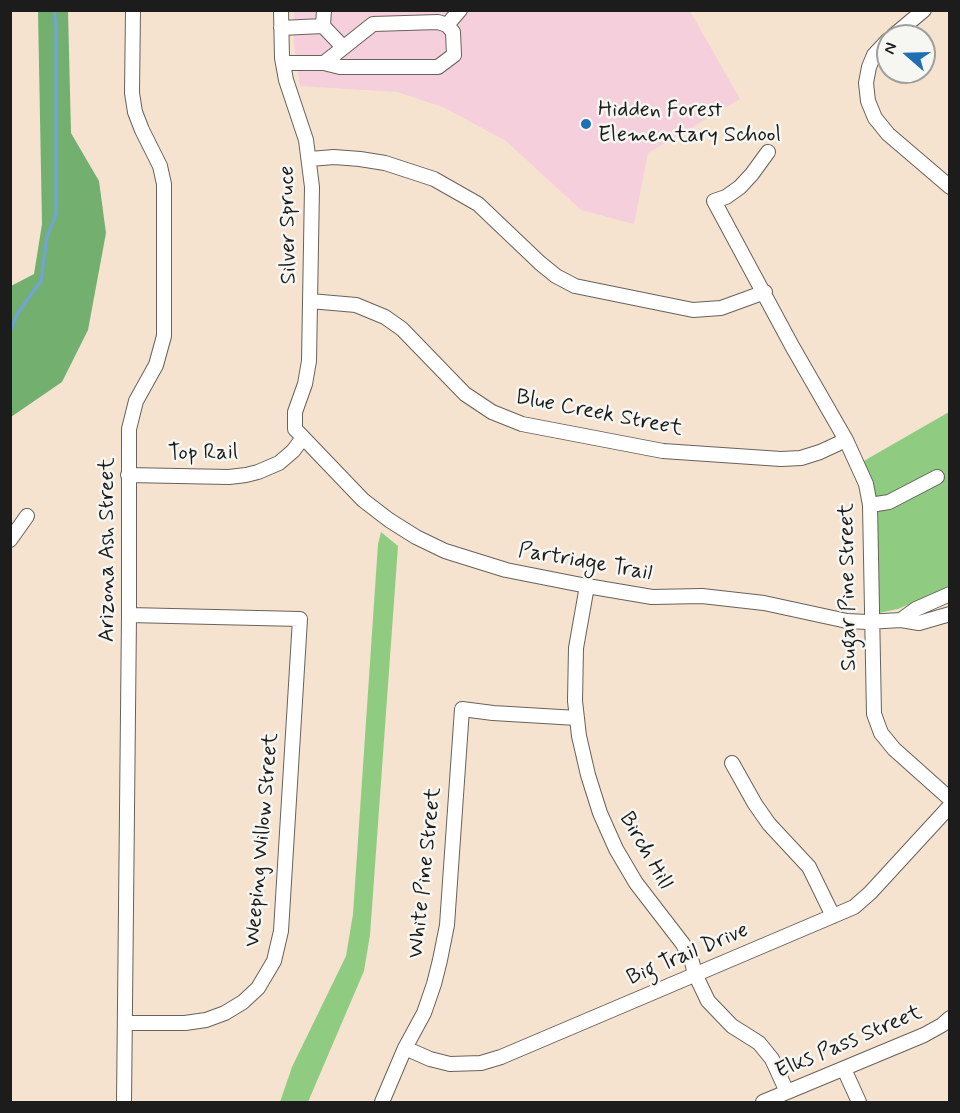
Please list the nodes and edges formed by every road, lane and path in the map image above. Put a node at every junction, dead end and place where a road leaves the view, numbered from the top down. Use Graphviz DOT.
graph roads {
  1 [pos="133,10"];
  2 [pos="281,10"];
  3 [pos="324,10"];
  4 [pos="460,10"];
  5 [pos="924,10"];
  6 [pos="907,24"];
  7 [pos="447,25"];
  8 [pos="323,26"];
  9 [pos="281,28"];
  10 [pos="343,47"];
  11 [pos="876,53"];
  12 [pos="284,63"];
  13 [pos="324,63"];
  14 [pos="768,152"];
  15 [pos="310,159"];
  16 [pos="950,187"];
  17 [pos="765,292"];
  18 [pos="310,300"];
  19 [pos="302,439"];
  20 [pos="846,440"];
  21 [pos="128,475"];
  22 [pos="937,477"];
  23 [pos="870,505"];
  24 [pos="27,516"];
  25 [pos="10,540"];
  26 [pos="586,586"];
  27 [pos="950,594"];
  28 [pos="950,614"];
  29 [pos="129,615"];
  30 [pos="901,620"];
  31 [pos="871,622"];
  32 [pos="577,718"];
  33 [pos="732,763"];
  34 [pos="950,799"];
  35 [pos="950,806"];
  36 [pos="833,916"];
  37 [pos="695,974"];
  38 [pos="950,1018"];
  39 [pos="125,1023"];
  40 [pos="405,1048"];
  41 [pos="844,1069"];
  42 [pos="787,1092"];
  43 [pos="124,1102"];
  44 [pos="382,1102"];
  45 [pos="763,1102"];
  46 [pos="859,1102"];
  1 -- 21 [label="street, Arizona Ash Street"];
  2 -- 9 [label="street, Silver Spruce"];
  3 -- 8 [label="street"];
  4 -- 7 [label="street"];
  5 -- 6 [label="street"];
  7 -- 10 [label="street"];
  7 -- 13 [label="street"];
  8 -- 9 [label="street"];
  8 -- 10 [label="street"];
  9 -- 12 [label="street, Silver Spruce"];
  10 -- 13 [label="street"];
  11 -- 16 [label="street"];
  12 -- 13 [label="street"];
  12 -- 15 [label="street, Silver Spruce"];
  14 -- 17 [label="street, Sugar Pine Street"];
  15 -- 17 [label="street"];
  15 -- 18 [label="street, Silver Spruce"];
  17 -- 20 [label="street, Sugar Pine Street"];
  18 -- 19 [label="street, Silver Spruce"];
  18 -- 20 [label="street, Blue Creek Street"];
  19 -- 21 [label="street, Top Rail"];
  19 -- 26 [label="street, Partridge Trail"];
  20 -- 23 [label="street, Sugar Pine Street"];
  21 -- 29 [label="street, Arizona Ash Street"];
  22 -- 23 [label="street"];
  23 -- 31 [label="street, Sugar Pine Street"];
  24 -- 25 [label="street"];
  26 -- 31 [label="street, Partridge Trail"];
  26 -- 32 [label="street, Birch Hill"];
  27 -- 30 [label="street, Partridge Trail"];
  28 -- 30 [label="street, Partridge Trail"];
  29 -- 39 [label="street, Arizona Ash Street"];
  29 -- 39 [label="street, Weeping Willow Street"];
  30 -- 31 [label="street, Partridge Trail"];
  31 -- 34 [label="street, Sugar Pine Street"];
  32 -- 37 [label="street, Birch Hill"];
  32 -- 40 [label="street, White Pine Street"];
  33 -- 36 [label="street"];
  35 -- 36 [label="street, Big Trail Drive"];
  36 -- 37 [label="street, Big Trail Drive"];
  37 -- 40 [label="street, Big Trail Drive"];
  37 -- 42 [label="street, Birch Hill"];
  38 -- 41 [label="street, Elks Pass Street"];
  39 -- 43 [label="street, Arizona Ash Street"];
  40 -- 44 [label="street, White Pine Street"];
  41 -- 42 [label="street, Elks Pass Street"];
  41 -- 46 [label="street"];
  42 -- 45 [label="street, Elks Pass Street"];
}
